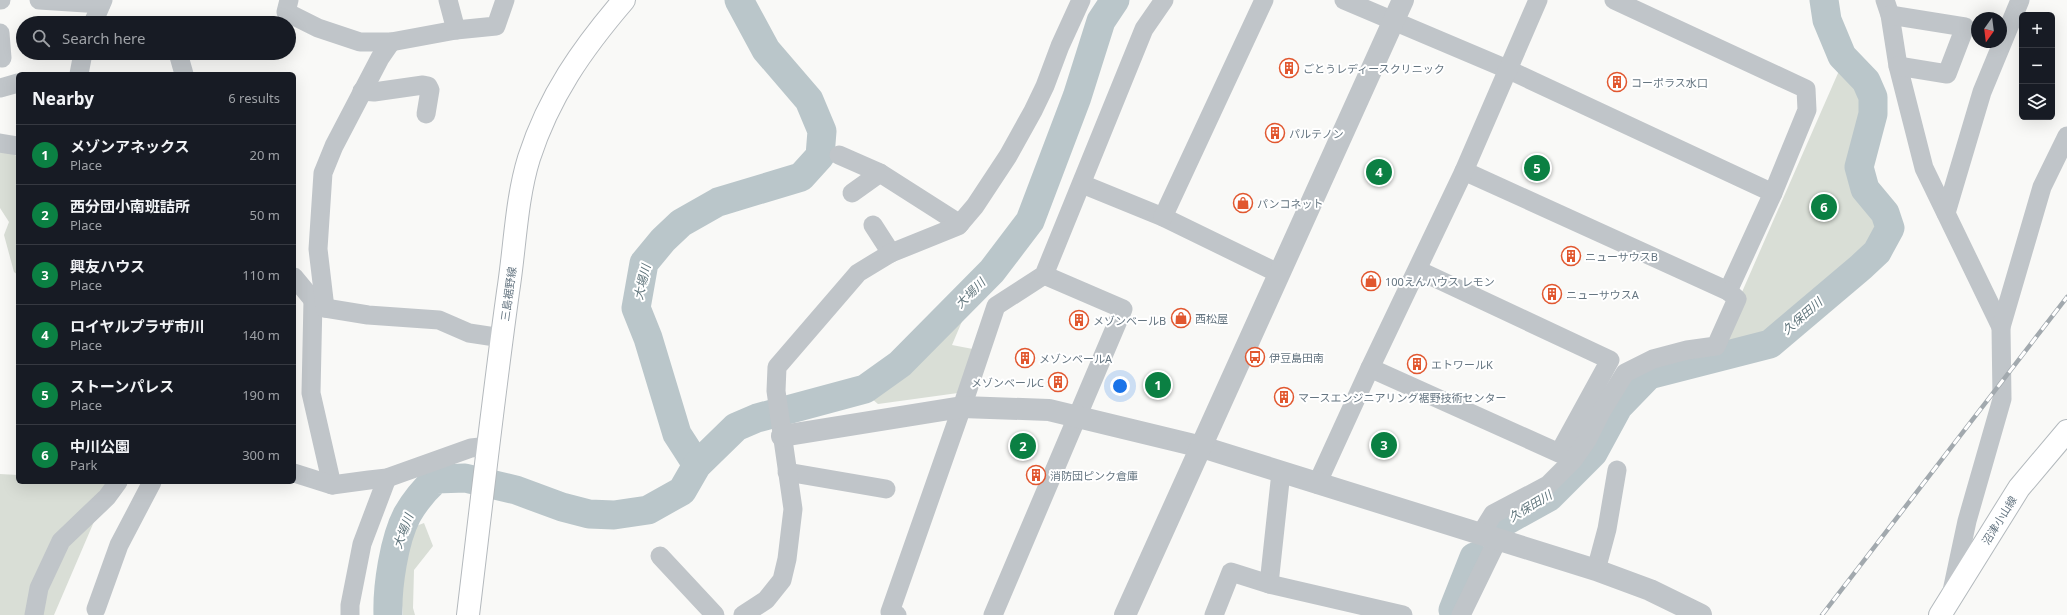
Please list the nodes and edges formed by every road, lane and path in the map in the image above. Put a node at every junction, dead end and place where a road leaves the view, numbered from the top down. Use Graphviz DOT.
graph roads {
  1 [pos="39,0"];
  2 [pos="289,0"];
  3 [pos="448,0"];
  4 [pos="505,0"];
  5 [pos="624,0"];
  6 [pos="1081,0"];
  7 [pos="1164,0"];
  8 [pos="1264,0"];
  9 [pos="1344,0"];
  10 [pos="1403,0"];
  11 [pos="1538,0"];
  12 [pos="1614,0"];
  13 [pos="2020,0"];
  14 [pos="102,2"];
  15 [pos="1888,7"];
  16 [pos="96,16"];
  17 [pos="294,16"];
  18 [pos="296,17"];
  19 [pos="1394,22"];
  20 [pos="456,30"];
  21 [pos="0,33"];
  22 [pos="391,42"];
  23 [pos="2,58"];
  24 [pos="82,60"];
  25 [pos="180,60"];
  26 [pos="1898,66"];
  27 [pos="1506,70"];
  28 [pos="79,72"];
  29 [pos="183,72"];
  30 [pos="16,84"];
  31 [pos="0,88"];
  32 [pos="362,92"];
  33 [pos="426,114"];
  34 [pos="2067,136"];
  35 [pos="0,143"];
  36 [pos="16,146"];
  37 [pos="840,155"];
  38 [pos="1464,171"];
  39 [pos="880,173"];
  40 [pos="1082,184"];
  41 [pos="852,193"];
  42 [pos="1773,193"];
  43 [pos="1946,213"];
  44 [pos="1163,217"];
  45 [pos="960,224"];
  46 [pos="873,225"];
  47 [pos="891,253"];
  48 [pos="1418,270"];
  49 [pos="296,274"];
  50 [pos="1280,274"];
  51 [pos="1044,275"];
  52 [pos="1728,291"];
  53 [pos="319,304"];
  54 [pos="2001,327"];
  55 [pos="502,338"];
  56 [pos="1370,368"];
  57 [pos="962,407"];
  58 [pos="1078,416"];
  59 [pos="2067,431"];
  60 [pos="782,436"];
  61 [pos="1202,447"];
  62 [pos="488,449"];
  63 [pos="1566,456"];
  64 [pos="1618,470"];
  65 [pos="787,472"];
  66 [pos="1281,472"];
  67 [pos="296,474"];
  68 [pos="388,478"];
  69 [pos="117,484"];
  70 [pos="151,484"];
  71 [pos="1317,484"];
  72 [pos="332,485"];
  73 [pos="886,489"];
  74 [pos="1489,538"];
  75 [pos="660,556"];
  76 [pos="1596,570"];
  77 [pos="1268,584"];
  78 [pos="1951,594"];
  79 [pos="96,609"];
  80 [pos="34,615"];
  81 [pos="350,615"];
  82 [pos="468,615"];
  83 [pos="714,615"];
  84 [pos="743,615"];
  85 [pos="897,615"];
  86 [pos="994,615"];
  87 [pos="1125,615"];
  88 [pos="1214,615"];
  89 [pos="1403,615"];
  90 [pos="1461,615"];
  91 [pos="1701,615"];
  92 [pos="1940,615"];
  1 -- 14 [label="street"];
  2 -- 17 [label="street"];
  3 -- 20 [label="street"];
  4 -- 20 [label="street"];
  5 -- 55 [label="main road, 三島裾野線"];
  6 -- 45 [label="street"];
  7 -- 40 [label="street"];
  8 -- 44 [label="street"];
  9 -- 19 [label="street"];
  10 -- 19 [label="street"];
  11 -- 27 [label="street"];
  12 -- 42 [label="street"];
  13 -- 43 [label="street"];
  14 -- 16 [label="street"];
  15 -- 26 [label="street"];
  15 -- 26 [label="street"];
  18 -- 22 [label="street"];
  19 -- 27 [label="street"];
  19 -- 50 [label="street"];
  20 -- 22 [label="street"];
  21 -- 23 [label="street"];
  22 -- 32 [label="street"];
  24 -- 28 [label="street"];
  25 -- 29 [label="street"];
  26 -- 43 [label="street"];
  27 -- 38 [label="street"];
  27 -- 42 [label="street"];
  30 -- 31 [label="street"];
  32 -- 33 [label="street"];
  32 -- 53 [label="street"];
  34 -- 54 [label="street"];
  35 -- 36 [label="street"];
  37 -- 39 [label="street"];
  38 -- 48 [label="street"];
  38 -- 52 [label="street"];
  39 -- 41 [label="street"];
  39 -- 45 [label="street"];
  40 -- 44 [label="street"];
  40 -- 51 [label="street"];
  42 -- 52 [label="street"];
  43 -- 54 [label="street"];
  44 -- 50 [label="street"];
  45 -- 47 [label="street"];
  46 -- 47 [label="street"];
  47 -- 60 [label="street"];
  48 -- 56 [label="street"];
  48 -- 63 [label="street"];
  49 -- 53 [label="street"];
  50 -- 61 [label="street"];
  51 -- 57 [label="street"];
  51 -- 58 [label="street"];
  52 -- 63 [label="street"];
  53 -- 55 [label="street"];
  53 -- 72 [label="street"];
  54 -- 78 [label="street"];
  55 -- 62 [label="main road, 三島裾野線"];
  56 -- 63 [label="street"];
  56 -- 71 [label="street"];
  57 -- 58 [label="street"];
  57 -- 60 [label="street"];
  57 -- 85 [label="street"];
  58 -- 61 [label="street"];
  58 -- 86 [label="street"];
  59 -- 78 [label="main road, 沼津小山線"];
  60 -- 65 [label="street"];
  61 -- 66 [label="street"];
  61 -- 87 [label="street"];
  62 -- 68 [label="street"];
  62 -- 82 [label="main road, 三島裾野線"];
  63 -- 74 [label="street"];
  64 -- 76 [label="street"];
  65 -- 73 [label="street"];
  65 -- 84 [label="street"];
  66 -- 71 [label="street"];
  66 -- 77 [label="street"];
  67 -- 72 [label="street"];
  68 -- 72 [label="street"];
  68 -- 81 [label="street"];
  69 -- 80 [label="street"];
  70 -- 79 [label="street"];
  71 -- 74 [label="street"];
  74 -- 76 [label="street"];
  74 -- 90 [label="street"];
  75 -- 83 [label="street"];
  76 -- 91 [label="street"];
  77 -- 88 [label="street"];
  77 -- 89 [label="street"];
  78 -- 92 [label="main road, 沼津小山線"];
}
